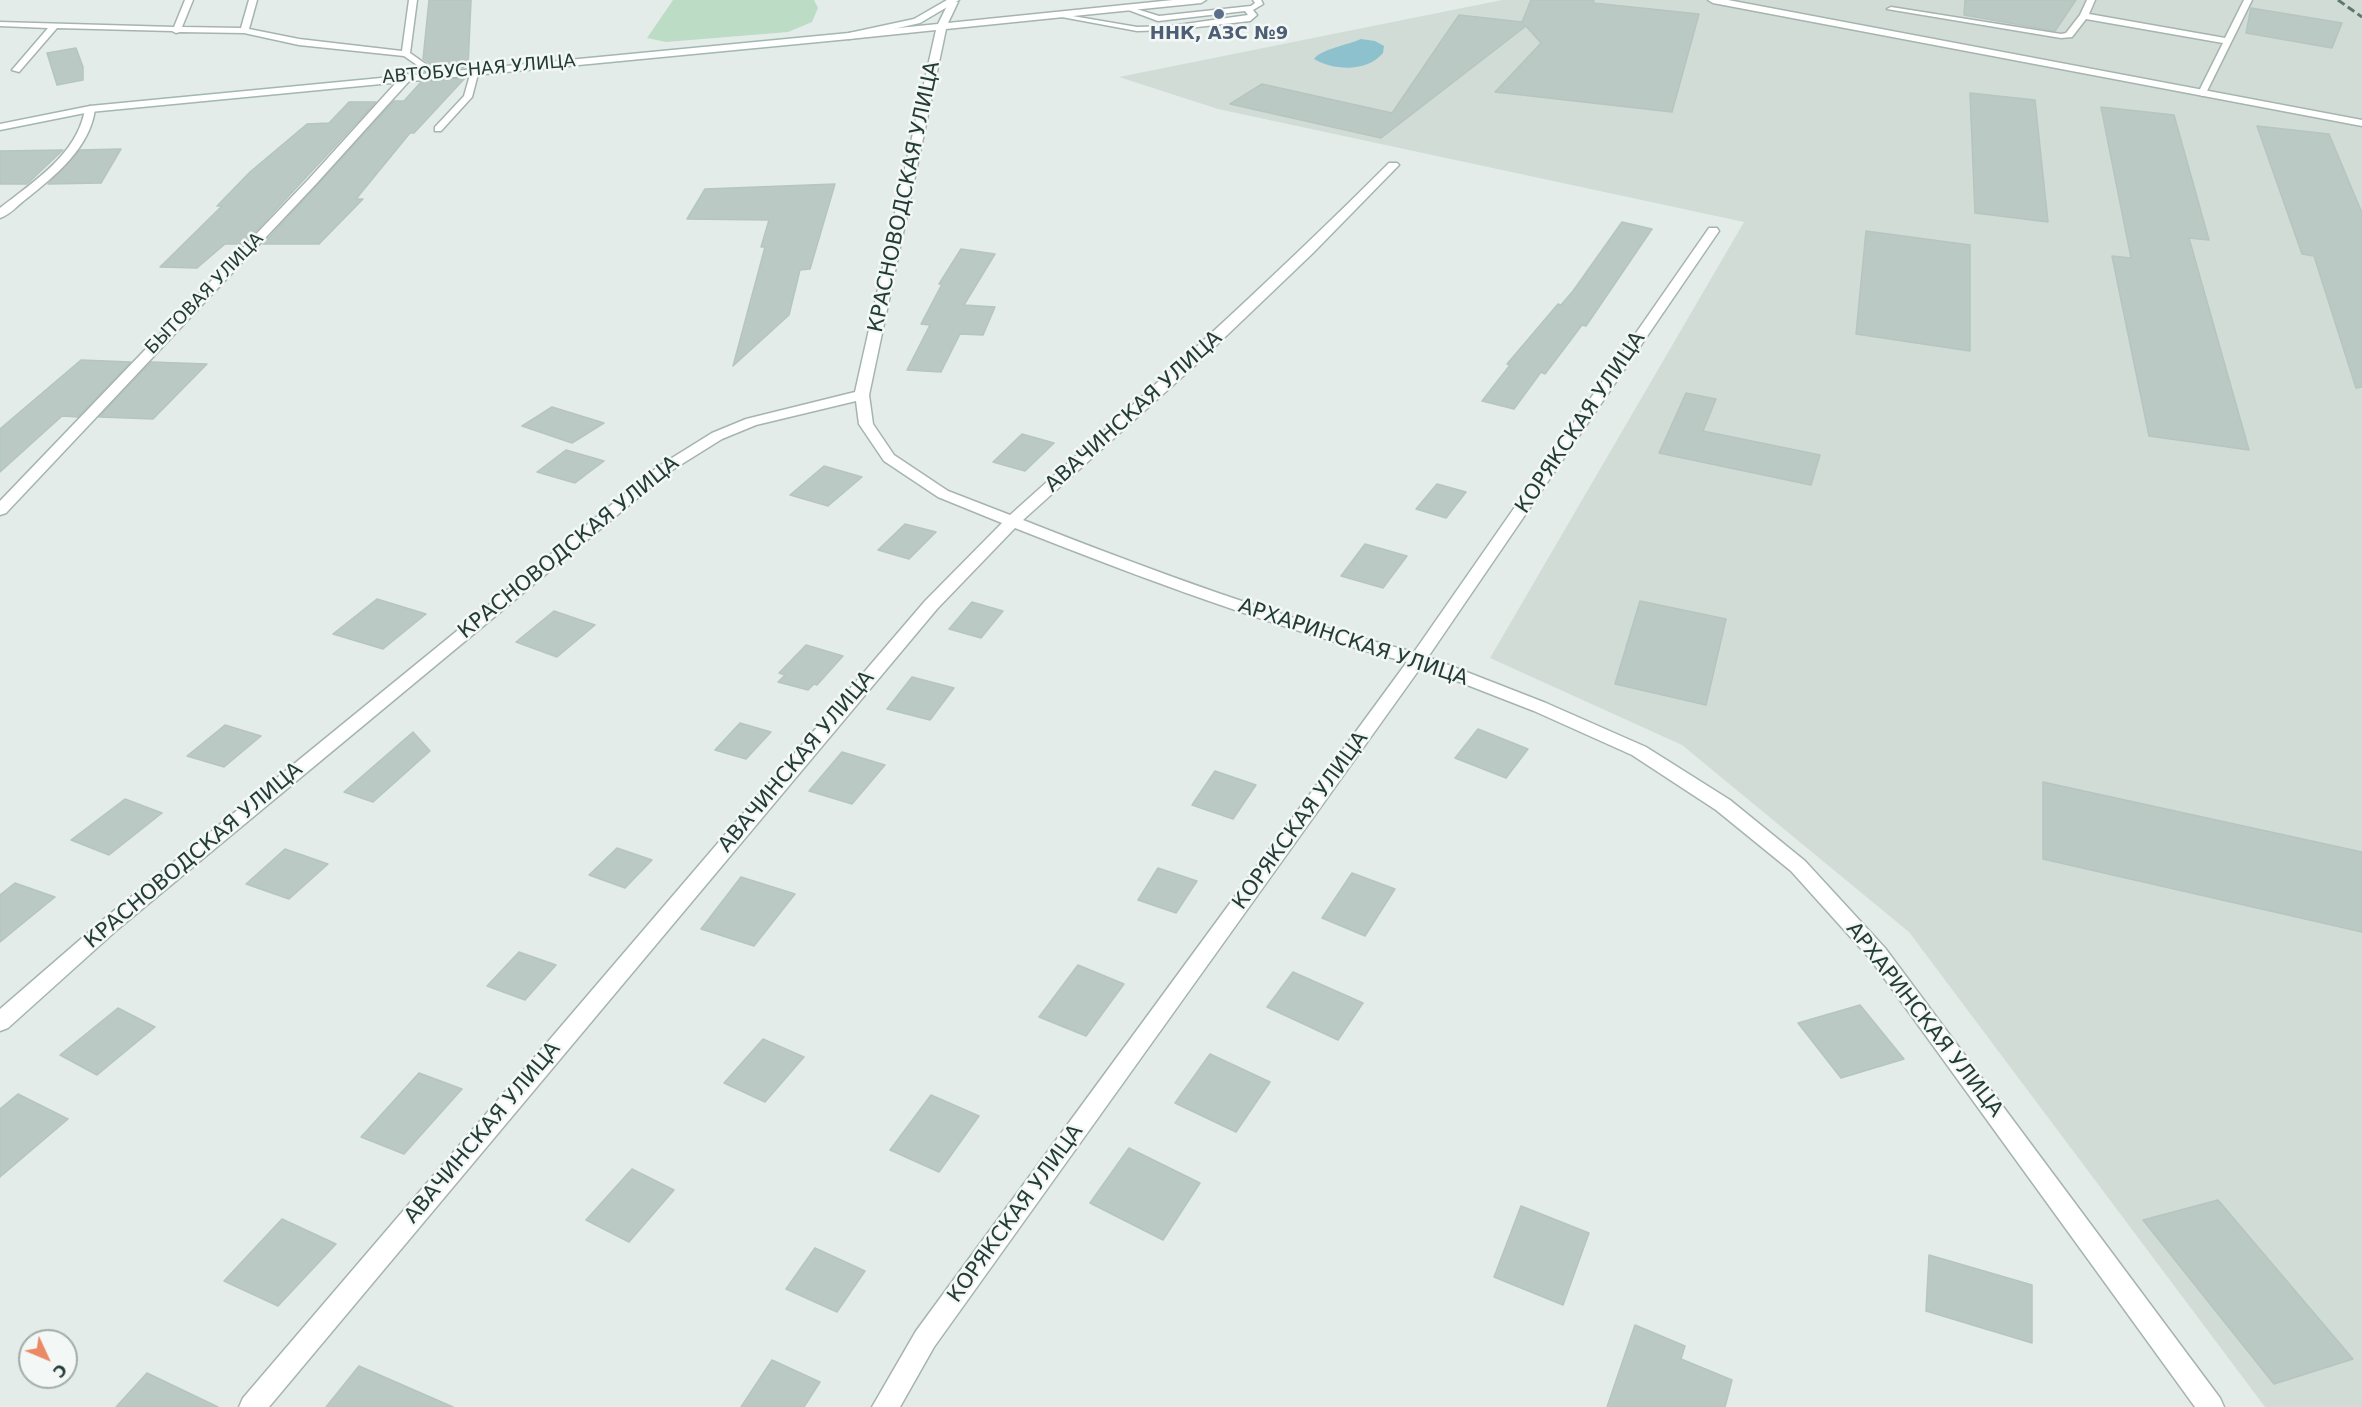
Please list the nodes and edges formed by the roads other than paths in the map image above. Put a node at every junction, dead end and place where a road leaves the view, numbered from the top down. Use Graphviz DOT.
graph roads {
  1 [pos="189,0"];
  2 [pos="253,0"];
  3 [pos="413,0"];
  4 [pos="1201,0"];
  5 [pos="1257,0"];
  6 [pos="1713,0"];
  7 [pos="2091,0"];
  8 [pos="2248,0"];
  9 [pos="954,1"];
  10 [pos="1127,8"];
  11 [pos="1247,9"];
  12 [pos="1891,9"];
  13 [pos="1055,15"];
  14 [pos="2084,16"];
  15 [pos="0,24"];
  16 [pos="55,25"];
  17 [pos="941,28"];
  18 [pos="176,31"];
  19 [pos="244,32"];
  20 [pos="849,36"];
  21 [pos="2228,41"];
  22 [pos="406,54"];
  23 [pos="16,70"];
  24 [pos="475,70"];
  25 [pos="436,74"];
  26 [pos="407,77"];
  27 [pos="2202,93"];
  28 [pos="90,109"];
  29 [pos="2362,123"];
  30 [pos="0,127"];
  31 [pos="438,129"];
  32 [pos="1393,165"];
  33 [pos="0,214"];
  34 [pos="1713,231"];
  35 [pos="862,395"];
  36 [pos="0,510"];
  37 [pos="1013,521"];
  38 [pos="1418,659"];
  39 [pos="0,1022"];
  40 [pos="252,1407"];
  41 [pos="885,1407"];
  42 [pos="2211,1407"];
  1 -- 18 [label="lane"];
  2 -- 19 [label="lane"];
  3 -- 22 [label="lane"];
  4 -- 10 [label="street"];
  5 -- 11 [label="lane"];
  6 -- 27 [label="street"];
  7 -- 14 [label="lane"];
  8 -- 21 [label="lane"];
  9 -- 17 [label="street, КРАСНОВОДСКАЯ УЛИЦА"];
  9 -- 20 [label="street, АВТОБУСНАЯ УЛИЦА"];
  10 -- 11 [label="lane"];
  10 -- 13 [label="street"];
  11 -- 13 [label="lane"];
  12 -- 14 [label="lane"];
  13 -- 17 [label="street"];
  14 -- 21 [label="lane"];
  15 -- 16 [label="lane"];
  16 -- 18 [label="lane"];
  16 -- 23 [label="lane"];
  17 -- 20 [label="street"];
  17 -- 35 [label="street, КРАСНОВОДСКАЯ УЛИЦА"];
  18 -- 19 [label="lane"];
  19 -- 22 [label="lane"];
  20 -- 24 [label="street, АВТОБУСНАЯ УЛИЦА"];
  21 -- 27 [label="lane"];
  22 -- 25 [label="lane"];
  24 -- 25 [label="street, АВТОБУСНАЯ УЛИЦА"];
  24 -- 31 [label="lane"];
  25 -- 26 [label="street, АВТОБУСНАЯ УЛИЦА"];
  26 -- 28 [label="street, АВТОБУСНАЯ УЛИЦА"];
  26 -- 36 [label="street, БЫТОВАЯ УЛИЦА"];
  27 -- 29 [label="street"];
  28 -- 30 [label="street, АВТОБУСНАЯ УЛИЦА"];
  28 -- 33 [label="street"];
  32 -- 37 [label="street, АВАЧИНСКАЯ УЛИЦА"];
  34 -- 38 [label="street, КОРЯКСКАЯ УЛИЦА"];
  35 -- 37 [label="street, АРХАРИНСКАЯ УЛИЦА"];
  35 -- 39 [label="street, КРАСНОВОДСКАЯ УЛИЦА"];
  37 -- 38 [label="street, АРХАРИНСКАЯ УЛИЦА"];
  37 -- 40 [label="street, АВАЧИНСКАЯ УЛИЦА"];
  38 -- 41 [label="street, КОРЯКСКАЯ УЛИЦА"];
  38 -- 42 [label="street, АРХАРИНСКАЯ УЛИЦА"];
}
